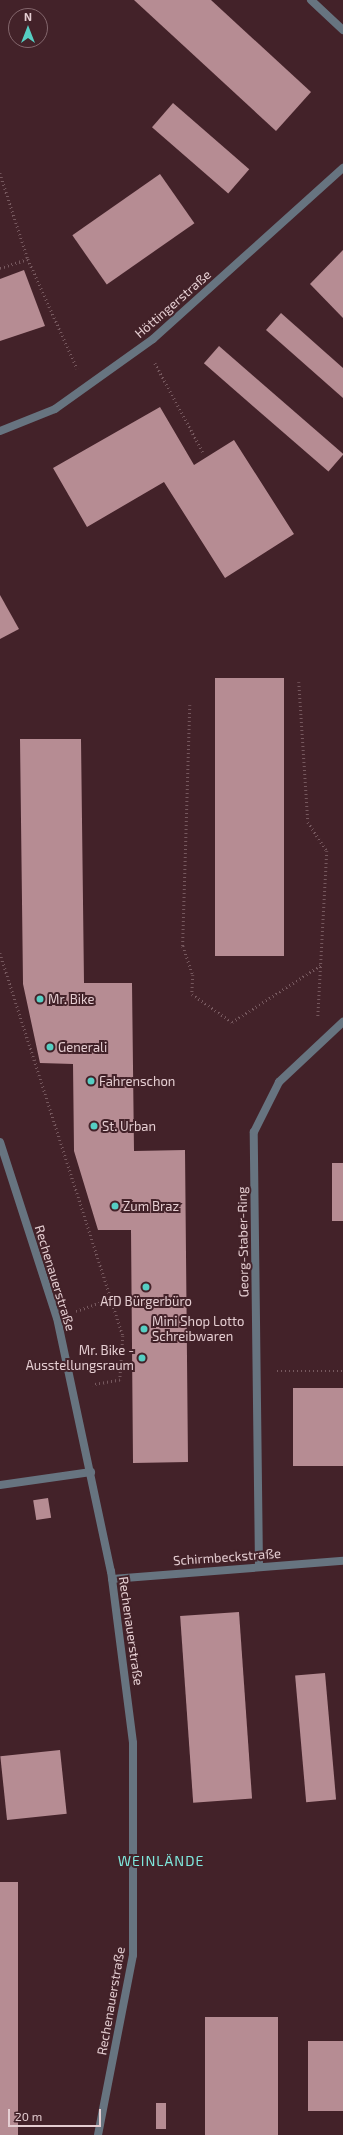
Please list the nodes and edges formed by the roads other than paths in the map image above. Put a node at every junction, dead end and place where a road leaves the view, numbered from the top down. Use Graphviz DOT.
graph roads {
  1 [pos="311,0"];
  2 [pos="343,30"];
  3 [pos="343,168"];
  4 [pos="0,431"];
  5 [pos="343,1022"];
  6 [pos="0,1142"];
  7 [pos="91,1472"];
  8 [pos="0,1485"];
  9 [pos="343,1561"];
  10 [pos="259,1567"];
  11 [pos="112,1579"];
  12 [pos="98,2135"];
  1 -- 2 [label="street"];
  3 -- 4 [label="street, Höttingerstraße"];
  5 -- 10 [label="street, Georg-Staber-Ring"];
  6 -- 7 [label="street, Rechenauerstraße"];
  7 -- 8 [label="street"];
  7 -- 11 [label="street, Rechenauerstraße"];
  9 -- 10 [label="street, Schirmbeckstraße"];
  10 -- 11 [label="street, Schirmbeckstraße"];
  11 -- 12 [label="street, Rechenauerstraße"];
}
